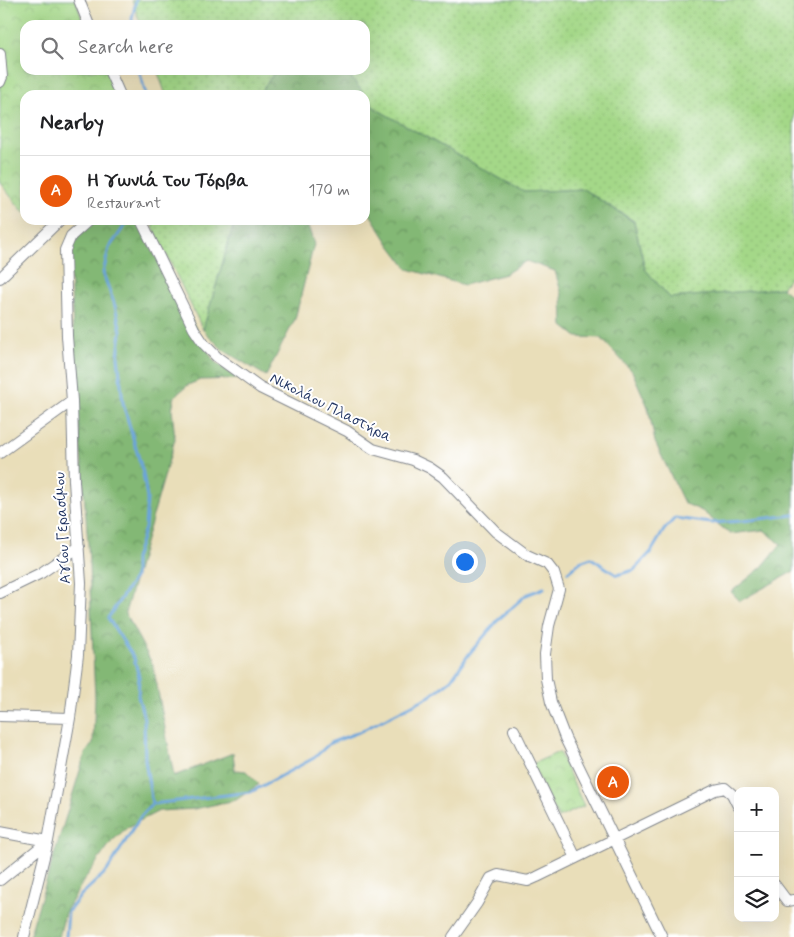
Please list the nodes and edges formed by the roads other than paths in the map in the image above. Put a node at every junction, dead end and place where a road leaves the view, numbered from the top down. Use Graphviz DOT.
graph roads {
  1 [pos="79,0"];
  2 [pos="87,20"];
  3 [pos="0,54"];
  4 [pos="111,75"];
  5 [pos="0,82"];
  6 [pos="118,90"];
  7 [pos="55,225"];
  8 [pos="83,225"];
  9 [pos="143,225"];
  10 [pos="0,278"];
  11 [pos="72,401"];
  12 [pos="0,453"];
  13 [pos="79,547"];
  14 [pos="0,592"];
  15 [pos="0,716"];
  16 [pos="70,718"];
  17 [pos="514,730"];
  18 [pos="734,798"];
  19 [pos="0,832"];
  20 [pos="614,838"];
  21 [pos="48,841"];
  22 [pos="576,858"];
  23 [pos="0,880"];
  24 [pos="779,890"];
  25 [pos="794,900"];
  26 [pos="24,937"];
  27 [pos="453,937"];
  28 [pos="662,937"];
  1 -- 2 [label="street"];
  3 -- 5 [label="street"];
  4 -- 6 [label="street"];
  7 -- 10 [label="street"];
  8 -- 11 [label="street, Αγίου Γερασίμου"];
  9 -- 20 [label="street, Νικολάου Πλαστήρα"];
  11 -- 12 [label="street"];
  11 -- 13 [label="street, Αγίου Γερασίμου"];
  13 -- 14 [label="street"];
  13 -- 16 [label="street, Αγίου Γερασίμου"];
  15 -- 16 [label="street"];
  16 -- 21 [label="street, Αγίου Γερασίμου"];
  17 -- 22 [label="street"];
  18 -- 20 [label="street"];
  19 -- 21 [label="street"];
  20 -- 22 [label="street"];
  20 -- 28 [label="street, Νικολάου Πλαστήρα"];
  21 -- 23 [label="street"];
  21 -- 26 [label="street, Αγίου Γερασίμου"];
  22 -- 27 [label="street"];
  24 -- 25 [label="street"];
}
